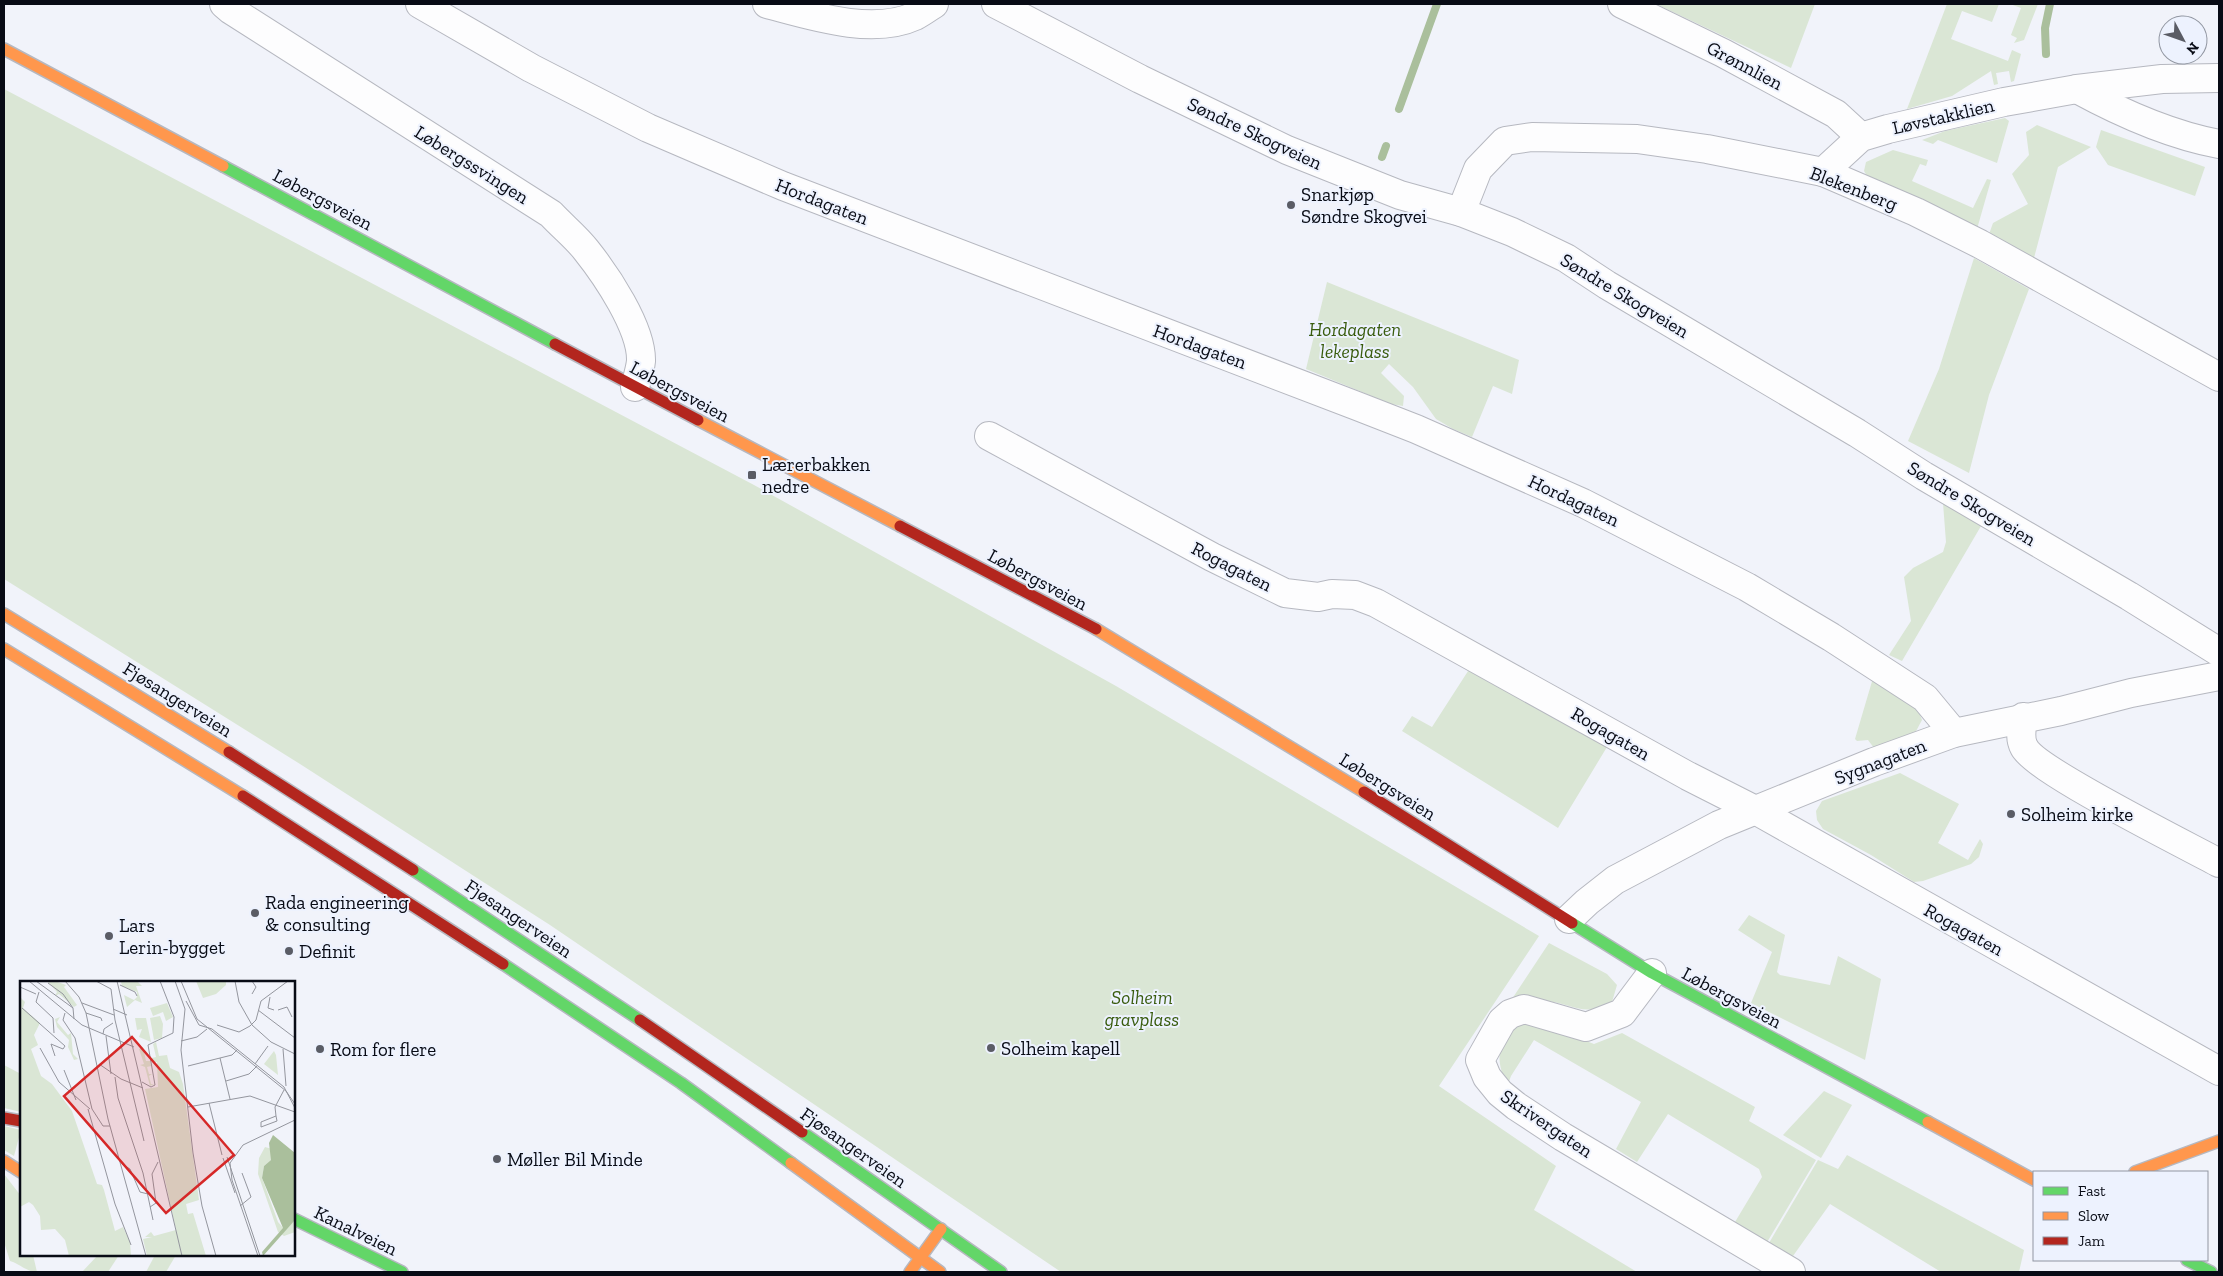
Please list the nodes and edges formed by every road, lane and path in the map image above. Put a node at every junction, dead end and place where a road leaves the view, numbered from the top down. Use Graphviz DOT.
graph roads {
  1 [pos="224,4"];
  2 [pos="420,4"];
  3 [pos="767,4"];
  4 [pos="934,4"];
  5 [pos="996,4"];
  6 [pos="1622,4"];
  7 [pos="4,48"];
  8 [pos="2219,78"];
  9 [pos="2077,90"];
  10 [pos="1861,137"];
  11 [pos="2219,144"];
  12 [pos="1823,172"];
  13 [pos="1460,212"];
  14 [pos="2219,377"];
  15 [pos="635,387"];
  16 [pos="988,436"];
  17 [pos="4,614"];
  18 [pos="4,649"];
  19 [pos="2219,652"];
  20 [pos="2219,676"];
  21 [pos="2023,717"];
  22 [pos="1954,734"];
  23 [pos="1757,811"];
  24 [pos="2219,863"];
  25 [pos="1569,919"];
  26 [pos="1652,973"];
  27 [pos="2219,1071"];
  28 [pos="4,1118"];
  29 [pos="20,1121"];
  30 [pos="2219,1141"];
  31 [pos="4,1161"];
  32 [pos="20,1171"];
  33 [pos="2138,1171"];
  34 [pos="2033,1179"];
  35 [pos="295,1219"];
  36 [pos="941,1229"];
  37 [pos="920,1258"];
  38 [pos="2189,1261"];
  39 [pos="402,1272"];
  40 [pos="910,1272"];
  41 [pos="940,1272"];
  42 [pos="1001,1272"];
  43 [pos="1791,1272"];
  44 [pos="2211,1272"];
  1 -- 15 [label="street, Løbergssvingen"];
  2 -- 22 [label="street, Hordagaten"];
  3 -- 4 [label="street"];
  5 -- 13 [label="street, Søndre Skogveien"];
  6 -- 10 [label="street, Grønnlien"];
  7 -- 15 [label="main road, Løbergsveien"];
  8 -- 9 [label="street, Løvstakklien"];
  9 -- 10 [label="street, Løvstakklien"];
  9 -- 11 [label="street"];
  10 -- 12 [label="street, Løvstakklien"];
  12 -- 13 [label="street, Blekenberg"];
  12 -- 14 [label="street, Blekenberg"];
  13 -- 19 [label="street, Søndre Skogveien"];
  15 -- 25 [label="main road, Løbergsveien"];
  16 -- 23 [label="street, Rogagaten"];
  17 -- 36 [label="main road, Fjøsangerveien"];
  18 -- 37 [label="main road"];
  20 -- 21 [label="street, Sygnagaten"];
  21 -- 22 [label="street, Sygnagaten"];
  21 -- 24 [label="street"];
  22 -- 23 [label="street, Sygnagaten"];
  23 -- 25 [label="street, Sygnagaten"];
  23 -- 27 [label="street, Rogagaten"];
  25 -- 26 [label="main road, Løbergsveien"];
  26 -- 34 [label="main road, Løbergsveien"];
  26 -- 43 [label="street, Skrivergaten"];
  28 -- 29 [label="main road"];
  30 -- 33 [label="main road"];
  31 -- 32 [label="main road"];
  35 -- 39 [label="main road, Kanalveien"];
  36 -- 37 [label="main road"];
  36 -- 42 [label="main road, Fjøsangerveien"];
  37 -- 40 [label="main road"];
  37 -- 41 [label="main road"];
  38 -- 44 [label="main road"];
}
